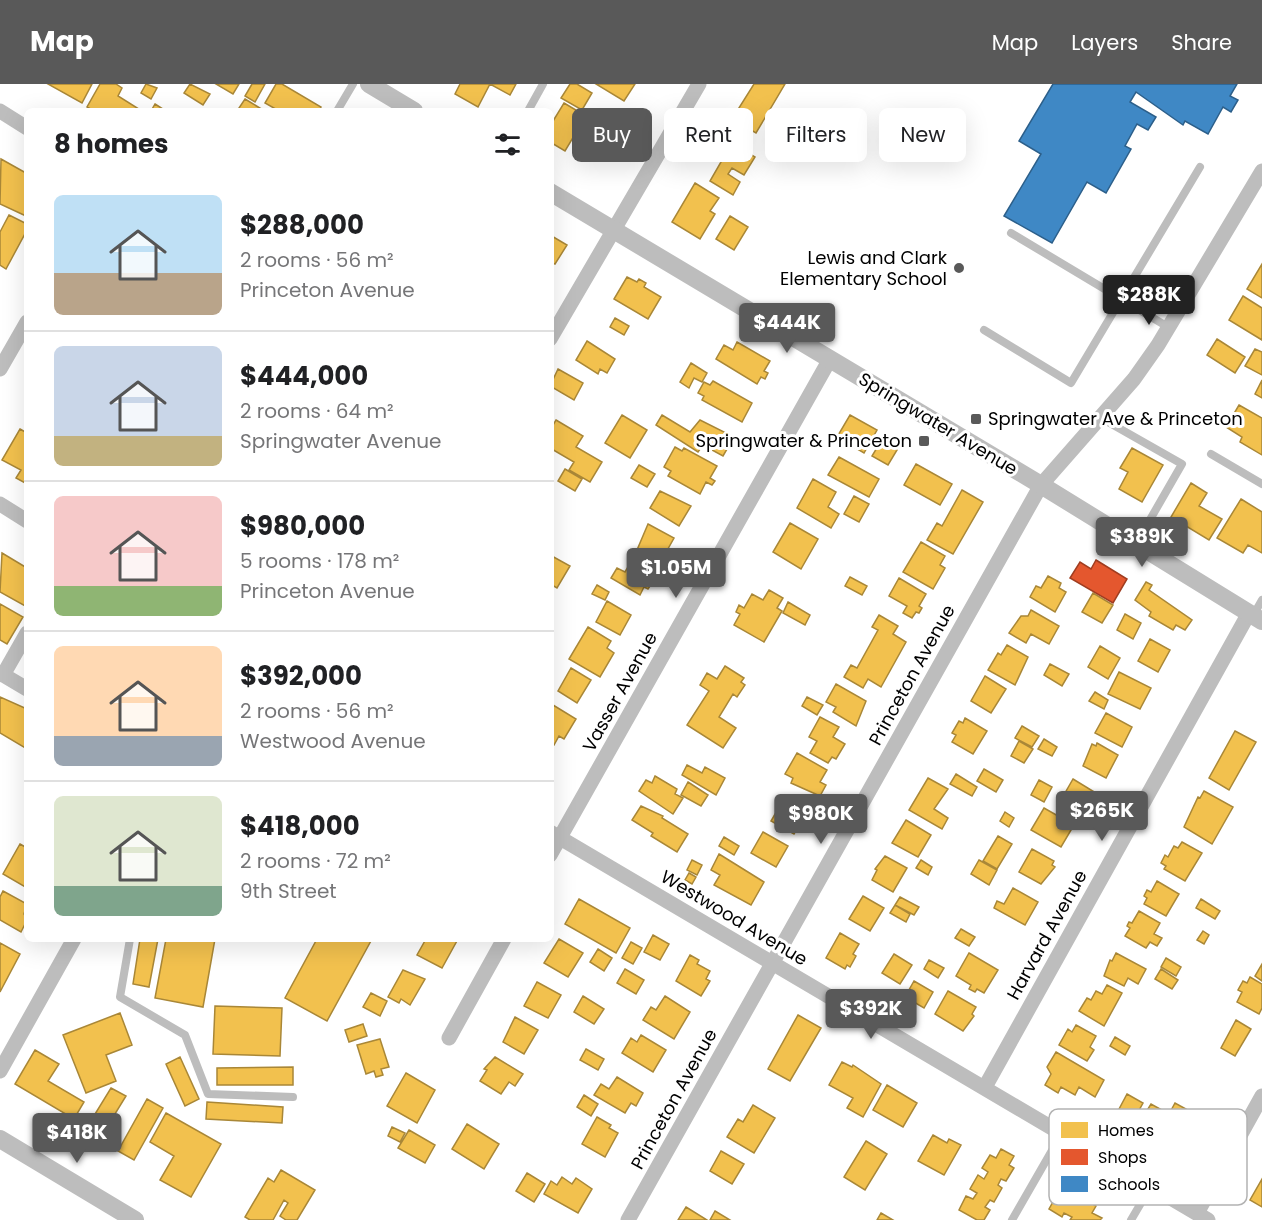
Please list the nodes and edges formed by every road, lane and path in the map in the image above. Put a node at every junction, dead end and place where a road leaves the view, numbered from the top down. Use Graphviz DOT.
graph roads {
  1 [pos="353,84"];
  2 [pos="369,84"];
  3 [pos="543,84"];
  4 [pos="699,84"];
  5 [pos="340,108"];
  6 [pos="409,108"];
  7 [pos="530,108"];
  8 [pos="0,111"];
  9 [pos="24,126"];
  10 [pos="1200,167"];
  11 [pos="1262,171"];
  12 [pos="554,194"];
  13 [pos="612,229"];
  14 [pos="1011,233"];
  15 [pos="1121,299"];
  16 [pos="24,327"];
  17 [pos="1168,327"];
  18 [pos="984,330"];
  19 [pos="554,332"];
  20 [pos="830,359"];
  21 [pos="0,369"];
  22 [pos="1101,418"];
  23 [pos="1211,454"];
  24 [pos="1262,483"];
  25 [pos="1041,485"];
  26 [pos="0,504"];
  27 [pos="24,519"];
  28 [pos="1136,544"];
  29 [pos="1256,612"];
  30 [pos="24,638"];
  31 [pos="1,674"];
  32 [pos="24,687"];
  33 [pos="555,835"];
  34 [pos="72,942"];
  35 [pos="129,942"];
  36 [pos="502,942"];
  37 [pos="772,964"];
  38 [pos="449,1038"];
  39 [pos="0,1071"];
  40 [pos="985,1087"];
  41 [pos="1262,1096"];
  42 [pos="293,1097"];
  43 [pos="1049,1125"];
  44 [pos="1247,1126"];
  45 [pos="0,1139"];
  46 [pos="1049,1156"];
  47 [pos="1140,1205"];
  48 [pos="1183,1205"];
  49 [pos="1202,1216"];
  50 [pos="135,1220"];
  51 [pos="628,1220"];
  52 [pos="1012,1220"];
  53 [pos="1131,1220"];
  1 -- 5 [label="lane"];
  2 -- 6 [label="street"];
  3 -- 7 [label="lane"];
  4 -- 13 [label="street"];
  8 -- 9 [label="street"];
  10 -- 15 [label="lane"];
  11 -- 17 [label="street, Princeton Avenue"];
  12 -- 13 [label="street, Springwater Avenue"];
  13 -- 19 [label="street"];
  13 -- 20 [label="street, Springwater Avenue"];
  14 -- 15 [label="lane"];
  15 -- 17 [label="lane"];
  15 -- 18 [label="lane"];
  16 -- 21 [label="street"];
  17 -- 22 [label="street, Princeton Avenue"];
  20 -- 25 [label="street, Springwater Avenue"];
  20 -- 33 [label="street, Vasser Avenue"];
  22 -- 25 [label="street, Princeton Avenue"];
  22 -- 28 [label="lane"];
  23 -- 24 [label="lane"];
  25 -- 28 [label="street, Springwater Avenue"];
  25 -- 37 [label="street, Princeton Avenue"];
  26 -- 27 [label="street"];
  28 -- 29 [label="street, Springwater Avenue"];
  29 -- 40 [label="street, Harvard Avenue"];
  30 -- 31 [label="street"];
  31 -- 32 [label="street"];
  33 -- 37 [label="street, Westwood Avenue"];
  34 -- 39 [label="street"];
  35 -- 42 [label="lane"];
  36 -- 38 [label="street"];
  37 -- 40 [label="street, Westwood Avenue"];
  37 -- 51 [label="street, Princeton Avenue"];
  40 -- 43 [label="street, Westwood Avenue"];
  41 -- 44 [label="street"];
  45 -- 50 [label="street"];
  46 -- 52 [label="lane"];
  47 -- 53 [label="lane"];
  48 -- 49 [label="street, Westwood Avenue"];
}
